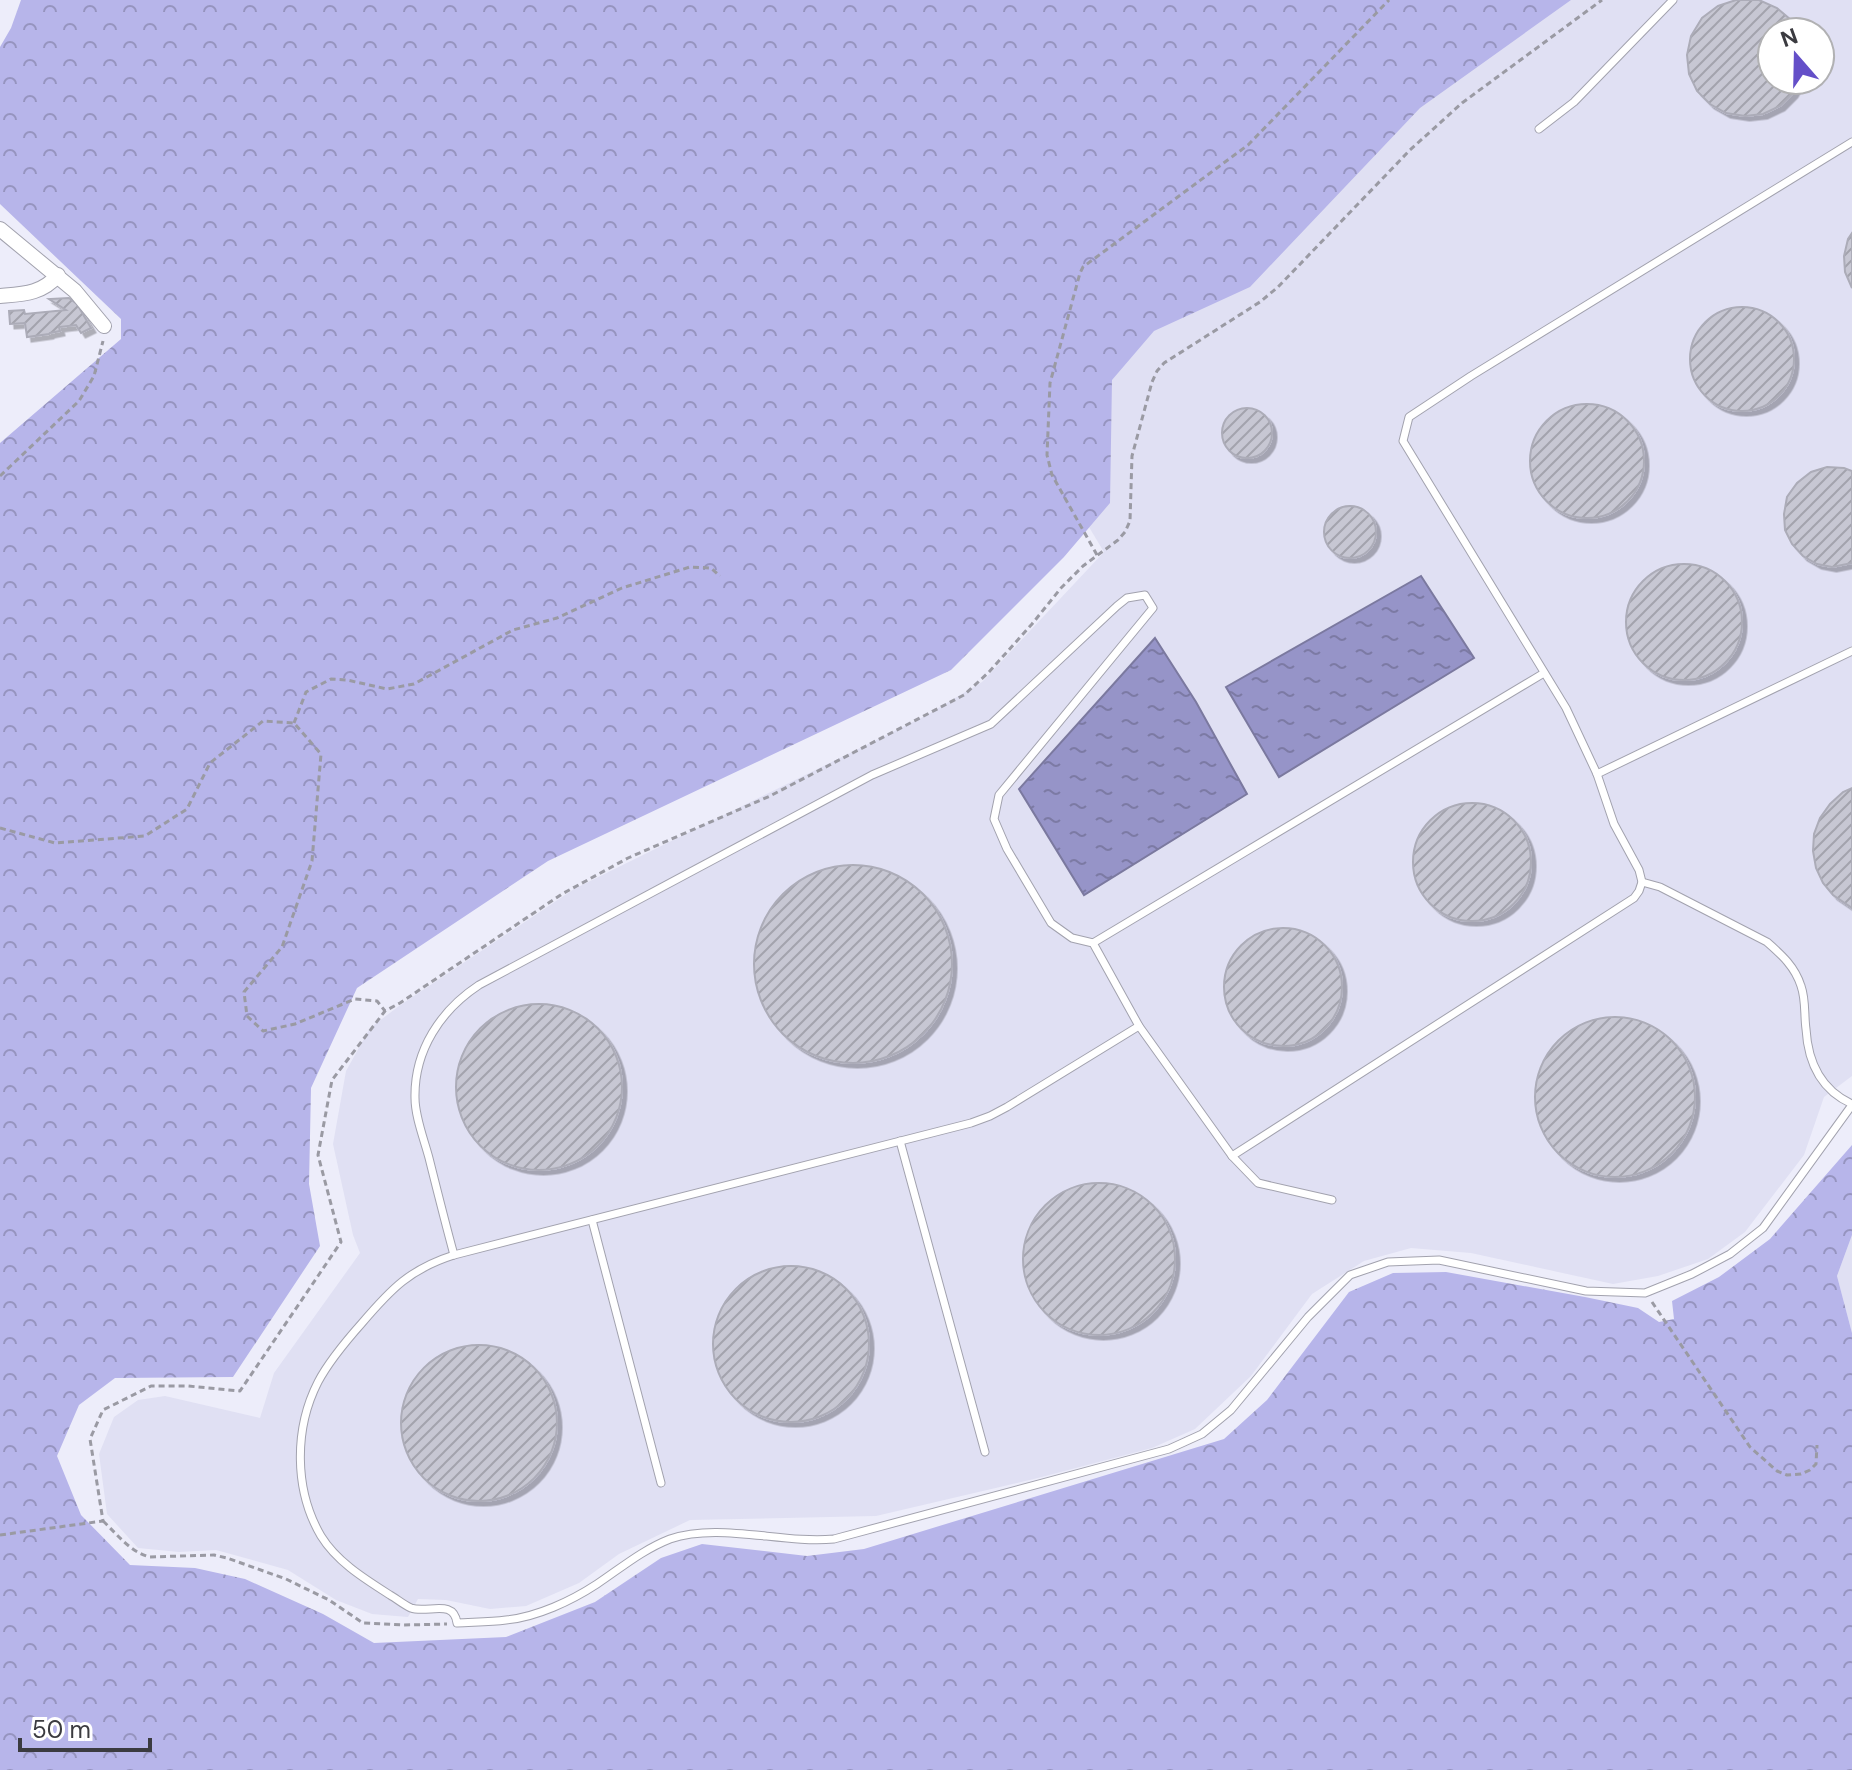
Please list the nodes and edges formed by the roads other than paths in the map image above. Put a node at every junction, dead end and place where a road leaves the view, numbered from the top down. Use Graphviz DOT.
graph roads {
  1 [pos="1673,0"];
  2 [pos="1539,129"];
  3 [pos="1852,142"];
  4 [pos="0,229"];
  5 [pos="58,275"];
  6 [pos="0,296"];
  7 [pos="104,326"];
  8 [pos="1852,651"];
  9 [pos="1544,673"];
  10 [pos="1597,774"];
  11 [pos="1642,882"];
  12 [pos="1093,943"];
  13 [pos="1139,1026"];
  14 [pos="1852,1105"];
  15 [pos="900,1141"];
  16 [pos="1232,1156"];
  17 [pos="1332,1200"];
  18 [pos="592,1220"];
  19 [pos="454,1255"];
  20 [pos="985,1452"];
  21 [pos="661,1483"];
  1 -- 2 [label="lane"];
  3 -- 9 [label="lane"];
  4 -- 5 [label="street"];
  5 -- 6 [label="street"];
  5 -- 7 [label="street"];
  8 -- 10 [label="lane"];
  9 -- 10 [label="lane"];
  9 -- 12 [label="lane"];
  10 -- 11 [label="lane"];
  11 -- 14 [label="lane"];
  11 -- 16 [label="lane"];
  12 -- 13 [label="lane"];
  12 -- 19 [label="lane"];
  13 -- 15 [label="lane"];
  13 -- 16 [label="lane"];
  14 -- 19 [label="lane"];
  15 -- 18 [label="lane"];
  15 -- 20 [label="lane"];
  16 -- 17 [label="lane"];
  18 -- 19 [label="lane"];
  18 -- 21 [label="lane"];
}
